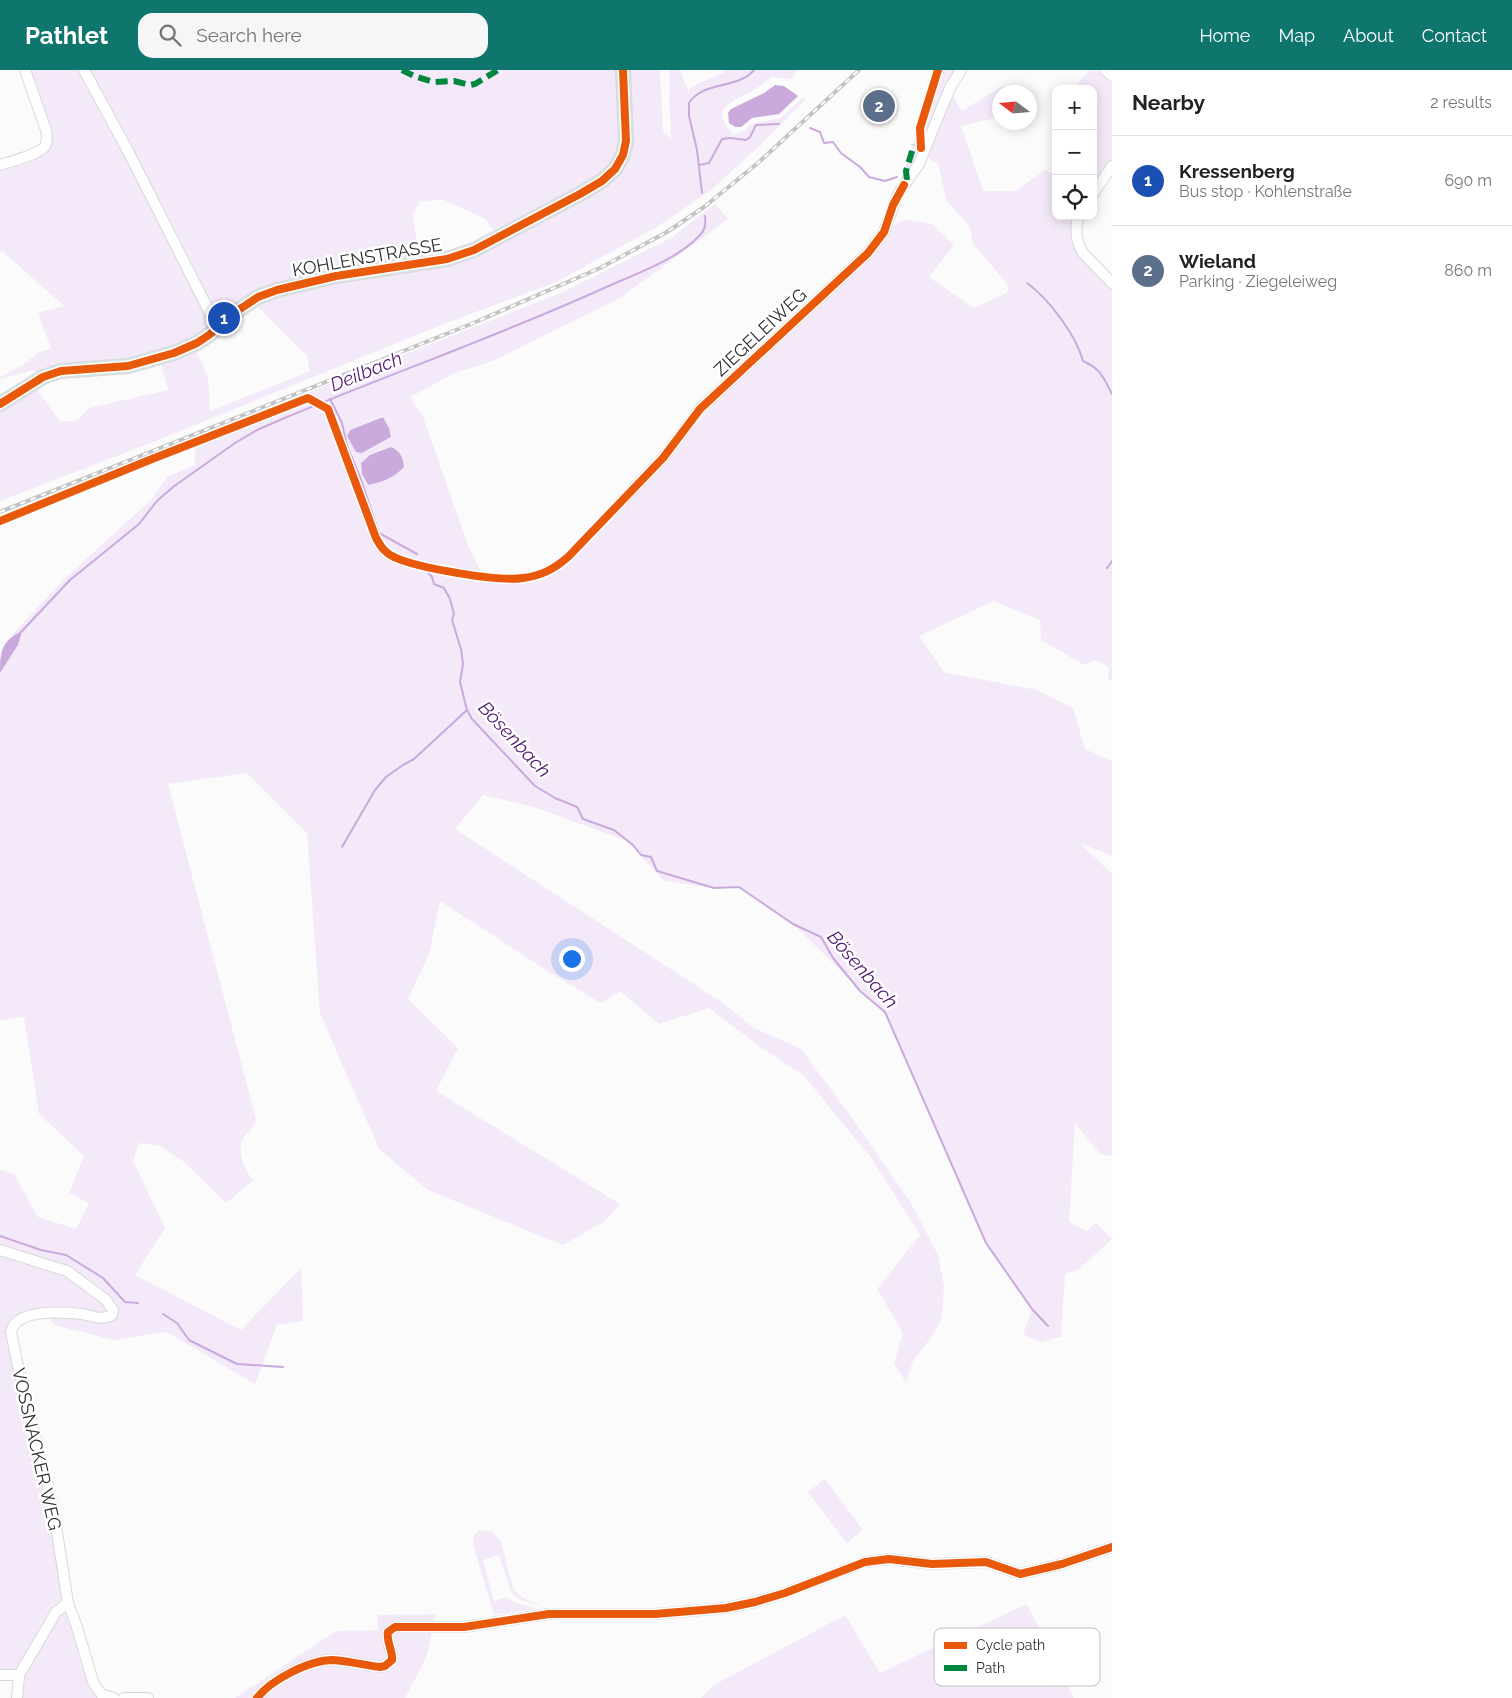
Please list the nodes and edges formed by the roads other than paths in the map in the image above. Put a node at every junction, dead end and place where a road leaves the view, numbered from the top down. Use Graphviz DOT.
graph roads {
  1 [pos="25,70"];
  2 [pos="84,70"];
  3 [pos="623,70"];
  4 [pos="961,70"];
  5 [pos="1105,70"];
  6 [pos="1112,76"];
  7 [pos="0,164"];
  8 [pos="1112,166"];
  9 [pos="1097,188"];
  10 [pos="1078,220"];
  11 [pos="1112,283"];
  12 [pos="219,327"];
  13 [pos="0,404"];
  14 [pos="624,500"];
  15 [pos="0,1250"];
  16 [pos="1112,1547"];
  17 [pos="68,1603"];
  18 [pos="0,1675"];
  19 [pos="19,1675"];
  20 [pos="17,1698"];
  21 [pos="114,1698"];
  22 [pos="124,1698"];
  23 [pos="148,1698"];
  24 [pos="257,1698"];
  1 -- 7 [label="street"];
  2 -- 12 [label="street"];
  3 -- 12 [label="main road, KOHLENSTRASSE"];
  4 -- 14 [label="street, ZIEGELEIWEG"];
  5 -- 6 [label="street"];
  8 -- 9 [label="street"];
  10 -- 11 [label="street"];
  12 -- 13 [label="main road, KOHLENSTRASSE"];
  15 -- 17 [label="street, VOSSNACKER WEG"];
  16 -- 24 [label="street"];
  17 -- 19 [label="street"];
  17 -- 21 [label="street"];
  18 -- 19 [label="street"];
  19 -- 20 [label="street"];
  22 -- 23 [label="street"];
}
